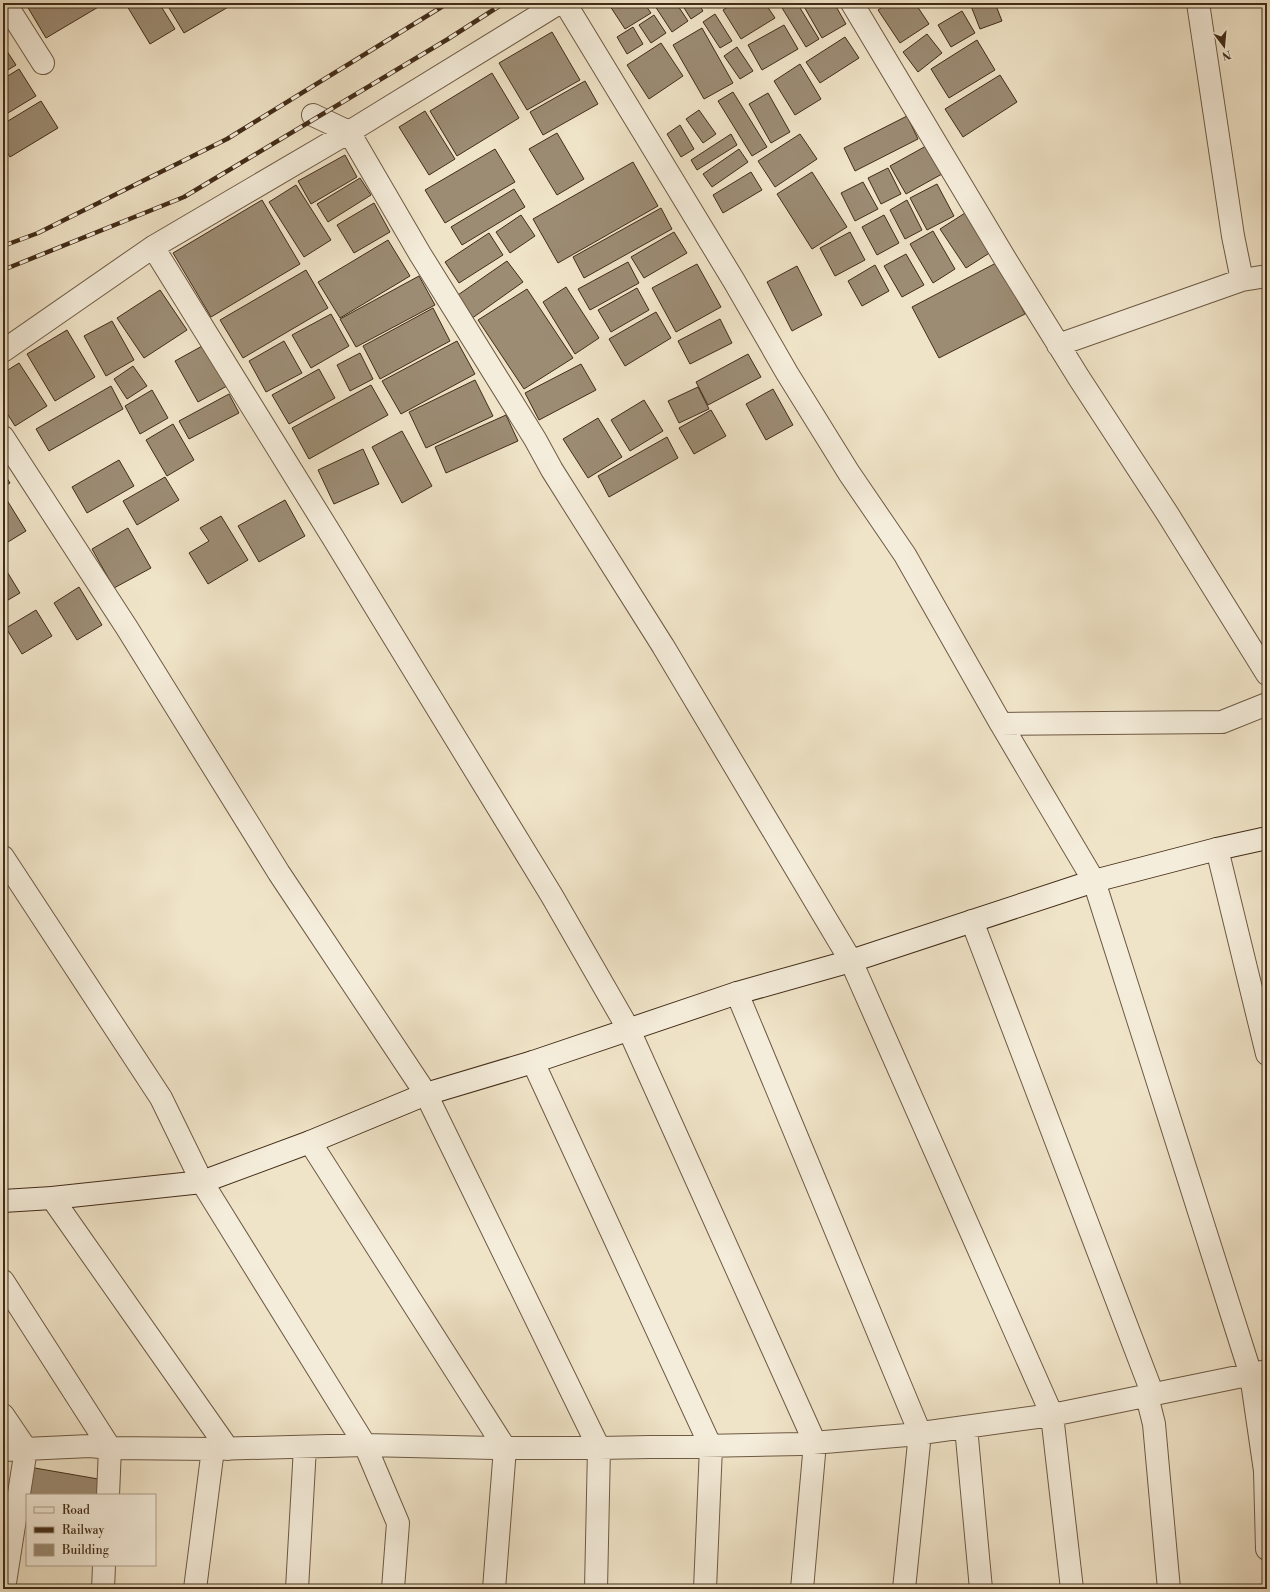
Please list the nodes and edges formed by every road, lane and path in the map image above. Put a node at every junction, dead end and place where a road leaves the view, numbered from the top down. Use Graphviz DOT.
graph roads {
  1 [pos="5,3"];
  2 [pos="559,3"];
  3 [pos="565,3"];
  4 [pos="852,3"];
  5 [pos="1198,3"];
  6 [pos="43,63"];
  7 [pos="313,115"];
  8 [pos="349,132"];
  9 [pos="153,247"];
  10 [pos="1267,276"];
  11 [pos="1242,280"];
  12 [pos="1058,345"];
  13 [pos="3,352"];
  14 [pos="3,437"];
  15 [pos="1267,674"];
  16 [pos="1267,704"];
  17 [pos="1001,724"];
  18 [pos="1267,838"];
  19 [pos="1218,849"];
  20 [pos="3,856"];
  21 [pos="1094,881"];
  22 [pos="972,921"];
  23 [pos="851,961"];
  24 [pos="737,993"];
  25 [pos="629,1030"];
  26 [pos="1267,1054"];
  27 [pos="533,1062"];
  28 [pos="426,1094"];
  29 [pos="310,1142"];
  30 [pos="202,1182"];
  31 [pos="52,1198"];
  32 [pos="3,1200"];
  33 [pos="3,1281"];
  34 [pos="1259,1373"];
  35 [pos="1150,1396"];
  36 [pos="3,1415"];
  37 [pos="1052,1415"];
  38 [pos="966,1427"];
  39 [pos="920,1433"];
  40 [pos="815,1443"];
  41 [pos="365,1445"];
  42 [pos="305,1447"];
  43 [pos="711,1447"];
  44 [pos="110,1448"];
  45 [pos="505,1448"];
  46 [pos="599,1448"];
  47 [pos="26,1449"];
  48 [pos="220,1449"];
  49 [pos="3,1450"];
  50 [pos="108,1494"];
  51 [pos="1267,1549"];
  52 [pos="104,1566"];
  53 [pos="4,1589"];
  54 [pos="103,1589"];
  55 [pos="195,1589"];
  56 [pos="297,1589"];
  57 [pos="393,1589"];
  58 [pos="494,1589"];
  59 [pos="596,1589"];
  60 [pos="705,1589"];
  61 [pos="802,1589"];
  62 [pos="904,1589"];
  63 [pos="982,1589"];
  64 [pos="1072,1589"];
  65 [pos="1169,1589"];
  1 -- 6 [label="street"];
  2 -- 8 [label="street"];
  3 -- 17 [label="street"];
  4 -- 12 [label="street"];
  5 -- 11 [label="street"];
  7 -- 8 [label="street"];
  8 -- 9 [label="street"];
  8 -- 23 [label="street"];
  9 -- 13 [label="street"];
  9 -- 25 [label="street"];
  10 -- 11 [label="street"];
  11 -- 12 [label="street"];
  12 -- 15 [label="street"];
  14 -- 28 [label="street"];
  16 -- 17 [label="street"];
  17 -- 21 [label="street"];
  18 -- 19 [label="street"];
  19 -- 21 [label="street"];
  19 -- 26 [label="street"];
  20 -- 30 [label="street"];
  21 -- 22 [label="street"];
  21 -- 34 [label="street"];
  22 -- 23 [label="street"];
  22 -- 35 [label="street"];
  23 -- 24 [label="street"];
  23 -- 37 [label="street"];
  24 -- 25 [label="street"];
  24 -- 39 [label="street"];
  25 -- 27 [label="street"];
  25 -- 40 [label="street"];
  27 -- 28 [label="street"];
  27 -- 43 [label="street"];
  28 -- 29 [label="street"];
  28 -- 46 [label="street"];
  29 -- 30 [label="street"];
  29 -- 45 [label="street"];
  30 -- 31 [label="street"];
  30 -- 41 [label="street"];
  31 -- 32 [label="street"];
  31 -- 48 [label="street"];
  33 -- 44 [label="street"];
  34 -- 35 [label="street"];
  34 -- 51 [label="street"];
  35 -- 37 [label="street"];
  35 -- 65 [label="street"];
  36 -- 47 [label="street"];
  37 -- 38 [label="street"];
  37 -- 64 [label="street"];
  38 -- 39 [label="street"];
  38 -- 63 [label="street"];
  39 -- 40 [label="street"];
  39 -- 62 [label="street"];
  40 -- 43 [label="street"];
  40 -- 61 [label="street"];
  41 -- 42 [label="street"];
  41 -- 45 [label="street"];
  41 -- 57 [label="street"];
  42 -- 48 [label="street"];
  42 -- 56 [label="street"];
  43 -- 46 [label="street"];
  43 -- 60 [label="street"];
  44 -- 47 [label="street"];
  44 -- 48 [label="street"];
  44 -- 50 [label="street"];
  45 -- 46 [label="street"];
  45 -- 58 [label="street"];
  46 -- 59 [label="street"];
  47 -- 49 [label="street"];
  47 -- 53 [label="street"];
  48 -- 55 [label="street"];
  52 -- 54 [label="street"];
}
